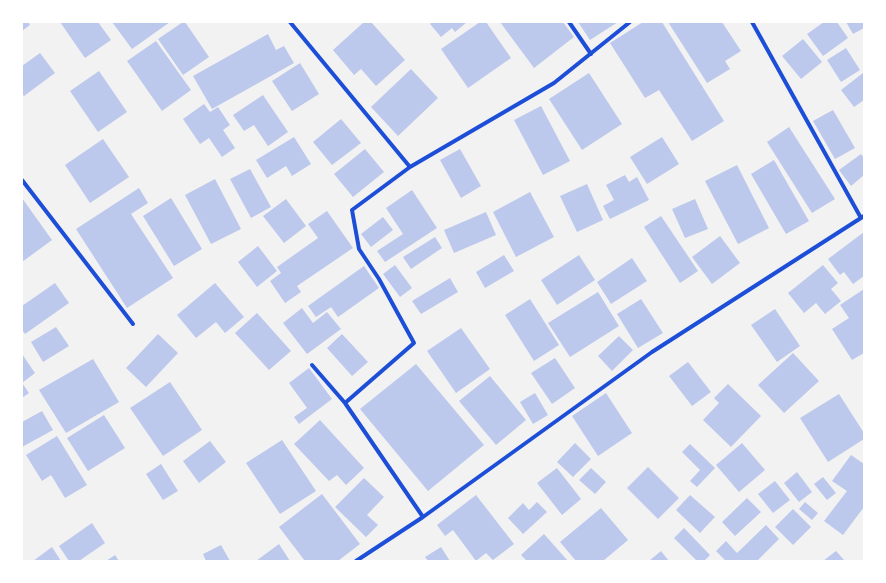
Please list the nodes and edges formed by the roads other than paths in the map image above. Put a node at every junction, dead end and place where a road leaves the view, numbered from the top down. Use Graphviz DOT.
graph roads {
  1 [pos="290,22"];
  2 [pos="569,22"];
  3 [pos="630,22"];
  4 [pos="752,22"];
  5 [pos="591,54"];
  6 [pos="410,167"];
  7 [pos="22,180"];
  8 [pos="862,217"];
  9 [pos="134,324"];
  10 [pos="312,365"];
  11 [pos="345,403"];
  12 [pos="423,517"];
  13 [pos="356,561"];
  1 -- 6 [label="street"];
  2 -- 5 [label="street"];
  3 -- 5 [label="street"];
  4 -- 8 [label="street"];
  5 -- 6 [label="street"];
  6 -- 11 [label="street"];
  7 -- 9 [label="street"];
  8 -- 12 [label="street"];
  10 -- 11 [label="street"];
  11 -- 12 [label="street"];
  12 -- 13 [label="street"];
}
